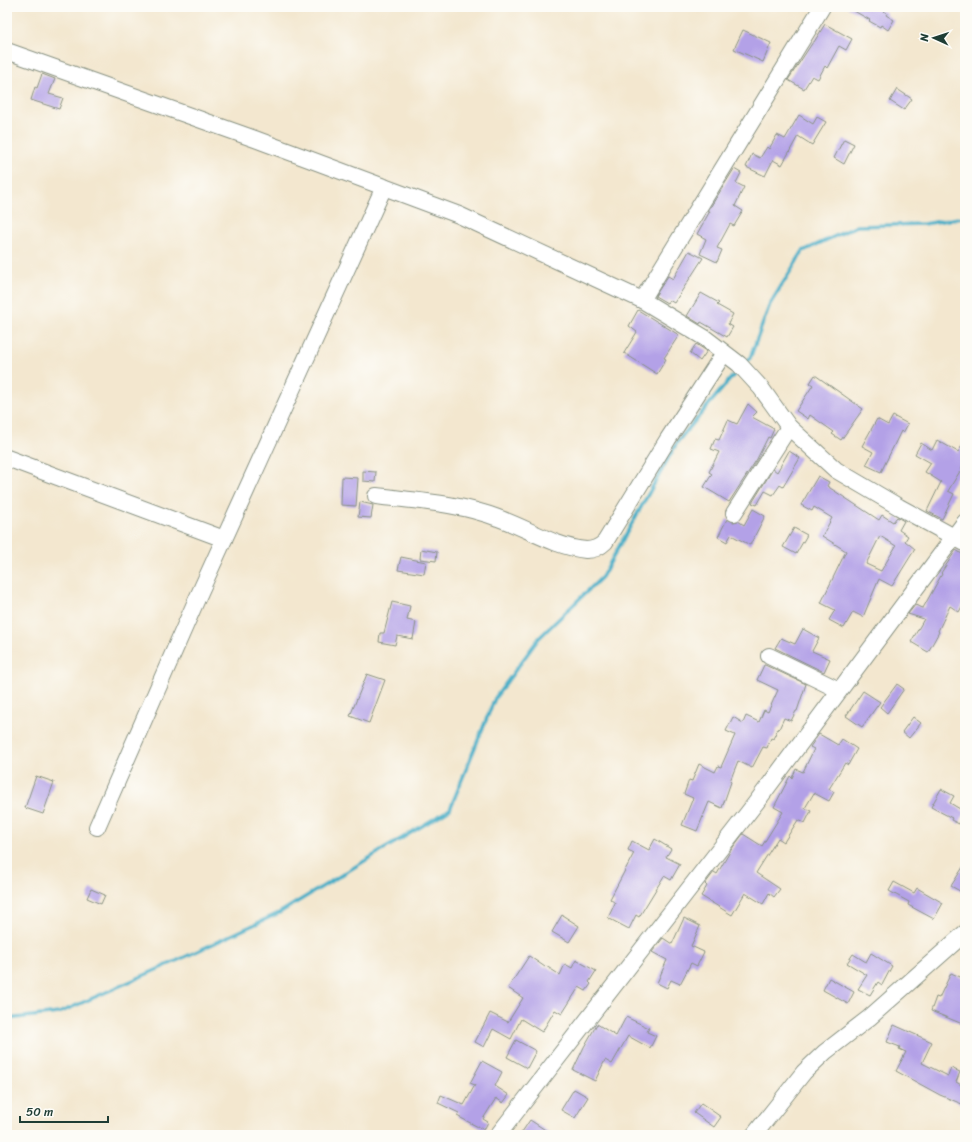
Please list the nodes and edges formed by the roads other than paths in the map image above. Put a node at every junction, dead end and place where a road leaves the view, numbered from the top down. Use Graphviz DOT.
graph roads {
  1 [pos="822,7"];
  2 [pos="7,51"];
  3 [pos="384,187"];
  4 [pos="642,300"];
  5 [pos="724,353"];
  6 [pos="789,428"];
  7 [pos="7,458"];
  8 [pos="376,496"];
  9 [pos="734,513"];
  10 [pos="965,522"];
  11 [pos="224,539"];
  12 [pos="959,540"];
  13 [pos="769,656"];
  14 [pos="839,690"];
  15 [pos="97,827"];
  16 [pos="965,933"];
  17 [pos="498,1135"];
  18 [pos="754,1135"];
  1 -- 4 [label="street"];
  2 -- 3 [label="street"];
  3 -- 4 [label="street"];
  3 -- 11 [label="street"];
  4 -- 5 [label="street"];
  5 -- 6 [label="street"];
  5 -- 8 [label="street"];
  6 -- 9 [label="street"];
  6 -- 12 [label="street"];
  7 -- 11 [label="street"];
  10 -- 12 [label="street"];
  11 -- 15 [label="street"];
  12 -- 14 [label="street"];
  13 -- 14 [label="street"];
  14 -- 17 [label="street"];
  16 -- 18 [label="street"];
}
